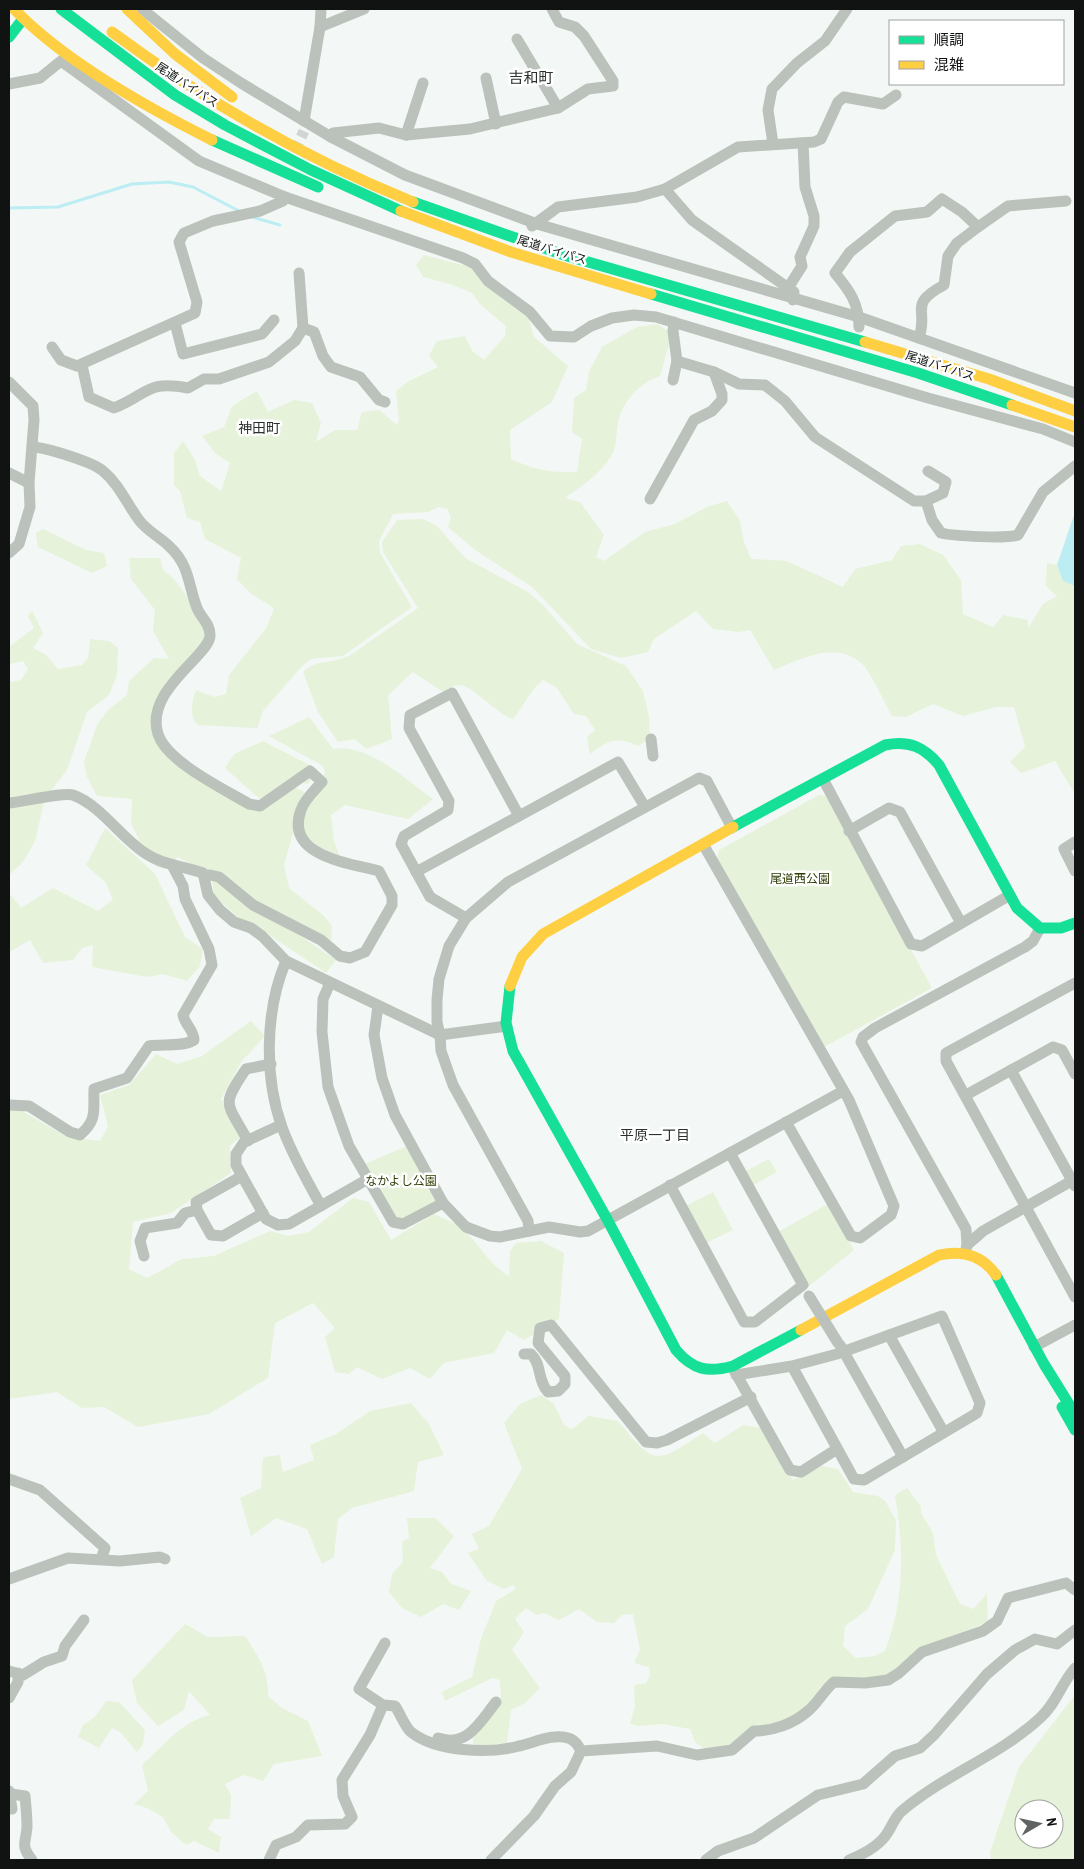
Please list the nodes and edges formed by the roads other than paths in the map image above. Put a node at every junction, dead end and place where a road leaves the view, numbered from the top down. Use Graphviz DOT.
graph roads {
  1 [pos="14,9"];
  2 [pos="32,9"];
  3 [pos="61,9"];
  4 [pos="127,9"];
  5 [pos="142,9"];
  6 [pos="321,9"];
  7 [pos="364,9"];
  8 [pos="552,9"];
  9 [pos="847,9"];
  10 [pos="23,19"];
  11 [pos="102,24"];
  12 [pos="320,27"];
  13 [pos="9,37"];
  14 [pos="517,39"];
  15 [pos="63,58"];
  16 [pos="486,78"];
  17 [pos="423,83"];
  18 [pos="9,84"];
  19 [pos="896,95"];
  20 [pos="558,108"];
  21 [pos="496,124"];
  22 [pos="305,125"];
  23 [pos="406,135"];
  24 [pos="331,137"];
  25 [pos="803,143"];
  26 [pos="773,144"];
  27 [pos="666,189"];
  28 [pos="280,190"];
  29 [pos="402,196"];
  30 [pos="1066,200"];
  31 [pos="533,226"];
  32 [pos="978,227"];
  33 [pos="466,236"];
  34 [pos="299,273"];
  35 [pos="788,288"];
  36 [pos="793,300"];
  37 [pos="274,320"];
  38 [pos="175,322"];
  39 [pos="674,322"];
  40 [pos="859,322"];
  41 [pos="303,328"];
  42 [pos="919,338"];
  43 [pos="52,346"];
  44 [pos="677,361"];
  45 [pos="82,364"];
  46 [pos="714,372"];
  47 [pos="673,380"];
  48 [pos="9,382"];
  49 [pos="1075,393"];
  50 [pos="385,402"];
  51 [pos="1075,411"];
  52 [pos="1075,427"];
  53 [pos="1075,442"];
  54 [pos="32,447"];
  55 [pos="1075,466"];
  56 [pos="928,472"];
  57 [pos="9,473"];
  58 [pos="29,483"];
  59 [pos="650,499"];
  60 [pos="926,501"];
  61 [pos="9,553"];
  62 [pos="651,739"];
  63 [pos="653,756"];
  64 [pos="823,779"];
  65 [pos="9,804"];
  66 [pos="645,807"];
  67 [pos="519,816"];
  68 [pos="732,828"];
  69 [pos="850,830"];
  70 [pos="1075,842"];
  71 [pos="703,844"];
  72 [pos="172,865"];
  73 [pos="1075,871"];
  74 [pos="416,872"];
  75 [pos="204,877"];
  76 [pos="1010,895"];
  77 [pos="466,918"];
  78 [pos="961,923"];
  79 [pos="1075,923"];
  80 [pos="1040,928"];
  81 [pos="286,961"];
  82 [pos="330,983"];
  83 [pos="1075,983"];
  84 [pos="378,1006"];
  85 [pos="506,1026"];
  86 [pos="440,1035"];
  87 [pos="271,1064"];
  88 [pos="1011,1070"];
  89 [pos="1075,1074"];
  90 [pos="843,1091"];
  91 [pos="966,1095"];
  92 [pos="9,1104"];
  93 [pos="786,1122"];
  94 [pos="281,1125"];
  95 [pos="248,1141"];
  96 [pos="730,1153"];
  97 [pos="242,1176"];
  98 [pos="368,1179"];
  99 [pos="1074,1182"];
  100 [pos="670,1185"];
  101 [pos="443,1203"];
  102 [pos="321,1206"];
  103 [pos="1027,1207"];
  104 [pos="196,1210"];
  105 [pos="263,1213"];
  106 [pos="607,1219"];
  107 [pos="529,1231"];
  108 [pos="966,1249"];
  109 [pos="144,1256"];
  110 [pos="806,1290"];
  111 [pos="1075,1297"];
  112 [pos="1075,1325"];
  113 [pos="889,1334"];
  114 [pos="841,1347"];
  115 [pos="1034,1347"];
  116 [pos="524,1354"];
  117 [pos="792,1366"];
  118 [pos="734,1371"];
  119 [pos="751,1397"];
  120 [pos="1075,1414"];
  121 [pos="1075,1430"];
  122 [pos="943,1431"];
  123 [pos="837,1449"];
  124 [pos="903,1457"];
  125 [pos="9,1479"];
  126 [pos="101,1559"];
  127 [pos="165,1559"];
  128 [pos="9,1579"];
  129 [pos="1075,1590"];
  130 [pos="84,1620"];
  131 [pos="1075,1630"];
  132 [pos="385,1643"];
  133 [pos="1075,1668"];
  134 [pos="13,1672"];
  135 [pos="9,1698"];
  136 [pos="496,1702"];
  137 [pos="383,1705"];
  138 [pos="427,1739"];
  139 [pos="581,1751"];
  140 [pos="10,1792"];
  141 [pos="12,1809"];
  142 [pos="32,1860"];
  143 [pos="269,1860"];
  144 [pos="491,1860"];
  145 [pos="706,1860"];
  146 [pos="849,1860"];
  1 -- 10 [label="main road"];
  2 -- 10 [label="street"];
  3 -- 33 [label="main road, 尾道バイパス"];
  4 -- 29 [label="main road"];
  5 -- 22 [label="street"];
  6 -- 12 [label="street"];
  7 -- 12 [label="street"];
  8 -- 20 [label="street"];
  9 -- 26 [label="street"];
  10 -- 13 [label="main road"];
  10 -- 15 [label="main road"];
  11 -- 29 [label="main road, 尾道バイパス"];
  12 -- 22 [label="street"];
  14 -- 20 [label="street"];
  15 -- 18 [label="street"];
  15 -- 28 [label="street"];
  15 -- 33 [label="main road"];
  16 -- 21 [label="street"];
  17 -- 23 [label="street"];
  19 -- 25 [label="street"];
  20 -- 21 [label="street"];
  21 -- 23 [label="street"];
  22 -- 24 [label="street"];
  23 -- 24 [label="street"];
  24 -- 31 [label="street"];
  25 -- 26 [label="street"];
  25 -- 35 [label="street"];
  26 -- 27 [label="street"];
  27 -- 31 [label="street"];
  27 -- 35 [label="street"];
  28 -- 38 [label="street"];
  28 -- 39 [label="street"];
  29 -- 51 [label="main road, 尾道バイパス"];
  30 -- 32 [label="street"];
  31 -- 36 [label="street"];
  32 -- 40 [label="street"];
  32 -- 42 [label="street"];
  33 -- 52 [label="main road, 尾道バイパス"];
  34 -- 41 [label="street"];
  35 -- 36 [label="street"];
  36 -- 40 [label="street"];
  37 -- 38 [label="street"];
  38 -- 45 [label="street"];
  39 -- 44 [label="street"];
  39 -- 53 [label="street"];
  40 -- 42 [label="street"];
  41 -- 45 [label="street"];
  41 -- 50 [label="street"];
  42 -- 49 [label="street"];
  43 -- 45 [label="street"];
  44 -- 46 [label="street"];
  44 -- 47 [label="street"];
  46 -- 59 [label="street"];
  46 -- 60 [label="street"];
  48 -- 54 [label="street"];
  54 -- 58 [label="street"];
  54 -- 75 [label="street"];
  55 -- 60 [label="street"];
  56 -- 60 [label="street"];
  57 -- 58 [label="street"];
  58 -- 61 [label="street"];
  62 -- 63 [label="street"];
  64 -- 68 [label="main road"];
  64 -- 69 [label="street"];
  64 -- 76 [label="main road"];
  65 -- 72 [label="street"];
  66 -- 67 [label="street"];
  66 -- 68 [label="street"];
  66 -- 77 [label="street"];
  67 -- 74 [label="street"];
  67 -- 74 [label="street"];
  68 -- 71 [label="main road"];
  69 -- 78 [label="street"];
  69 -- 78 [label="street"];
  70 -- 73 [label="street"];
  71 -- 85 [label="main road"];
  71 -- 90 [label="street"];
  72 -- 75 [label="street"];
  72 -- 92 [label="street"];
  74 -- 77 [label="street"];
  75 -- 81 [label="street"];
  76 -- 78 [label="street"];
  76 -- 80 [label="main road"];
  77 -- 86 [label="street"];
  79 -- 80 [label="main road"];
  80 -- 108 [label="street"];
  81 -- 82 [label="street"];
  81 -- 87 [label="street"];
  82 -- 84 [label="street"];
  82 -- 98 [label="street"];
  83 -- 91 [label="street"];
  84 -- 86 [label="street"];
  84 -- 101 [label="street"];
  85 -- 86 [label="street"];
  85 -- 106 [label="main road"];
  86 -- 107 [label="street"];
  87 -- 94 [label="street"];
  87 -- 95 [label="street"];
  88 -- 89 [label="street"];
  88 -- 91 [label="street"];
  88 -- 99 [label="street"];
  90 -- 93 [label="street"];
  90 -- 93 [label="street"];
  91 -- 103 [label="street"];
  93 -- 96 [label="street"];
  94 -- 95 [label="street"];
  94 -- 102 [label="street"];
  95 -- 97 [label="street"];
  96 -- 100 [label="street"];
  96 -- 110 [label="street"];
  97 -- 104 [label="street"];
  97 -- 105 [label="street"];
  98 -- 101 [label="street"];
  98 -- 102 [label="street"];
  99 -- 103 [label="street"];
  100 -- 106 [label="street"];
  100 -- 110 [label="street"];
  101 -- 107 [label="street"];
  102 -- 105 [label="street"];
  103 -- 108 [label="street"];
  103 -- 111 [label="street"];
  104 -- 105 [label="street"];
  104 -- 109 [label="street"];
  106 -- 107 [label="street"];
  106 -- 118 [label="main road"];
  108 -- 115 [label="main road"];
  108 -- 118 [label="main road"];
  110 -- 114 [label="street, bridge"];
  112 -- 115 [label="street"];
  113 -- 114 [label="street"];
  113 -- 122 [label="street"];
  113 -- 122 [label="street"];
  114 -- 117 [label="street"];
  114 -- 124 [label="street"];
  115 -- 120 [label="main road"];
  115 -- 121 [label="main road"];
  116 -- 119 [label="street"];
  117 -- 118 [label="street"];
  117 -- 123 [label="street"];
  118 -- 119 [label="street"];
  119 -- 123 [label="street"];
  122 -- 124 [label="street"];
  123 -- 124 [label="street"];
  125 -- 126 [label="street"];
  126 -- 127 [label="street"];
  126 -- 128 [label="street"];
  129 -- 139 [label="street"];
  130 -- 134 [label="street"];
  131 -- 145 [label="street"];
  132 -- 137 [label="street"];
  133 -- 146 [label="street"];
  134 -- 135 [label="street"];
  136 -- 138 [label="street"];
  137 -- 138 [label="street"];
  137 -- 143 [label="street"];
  138 -- 139 [label="street"];
  139 -- 144 [label="street"];
  140 -- 141 [label="street"];
  140 -- 142 [label="street"];
}
